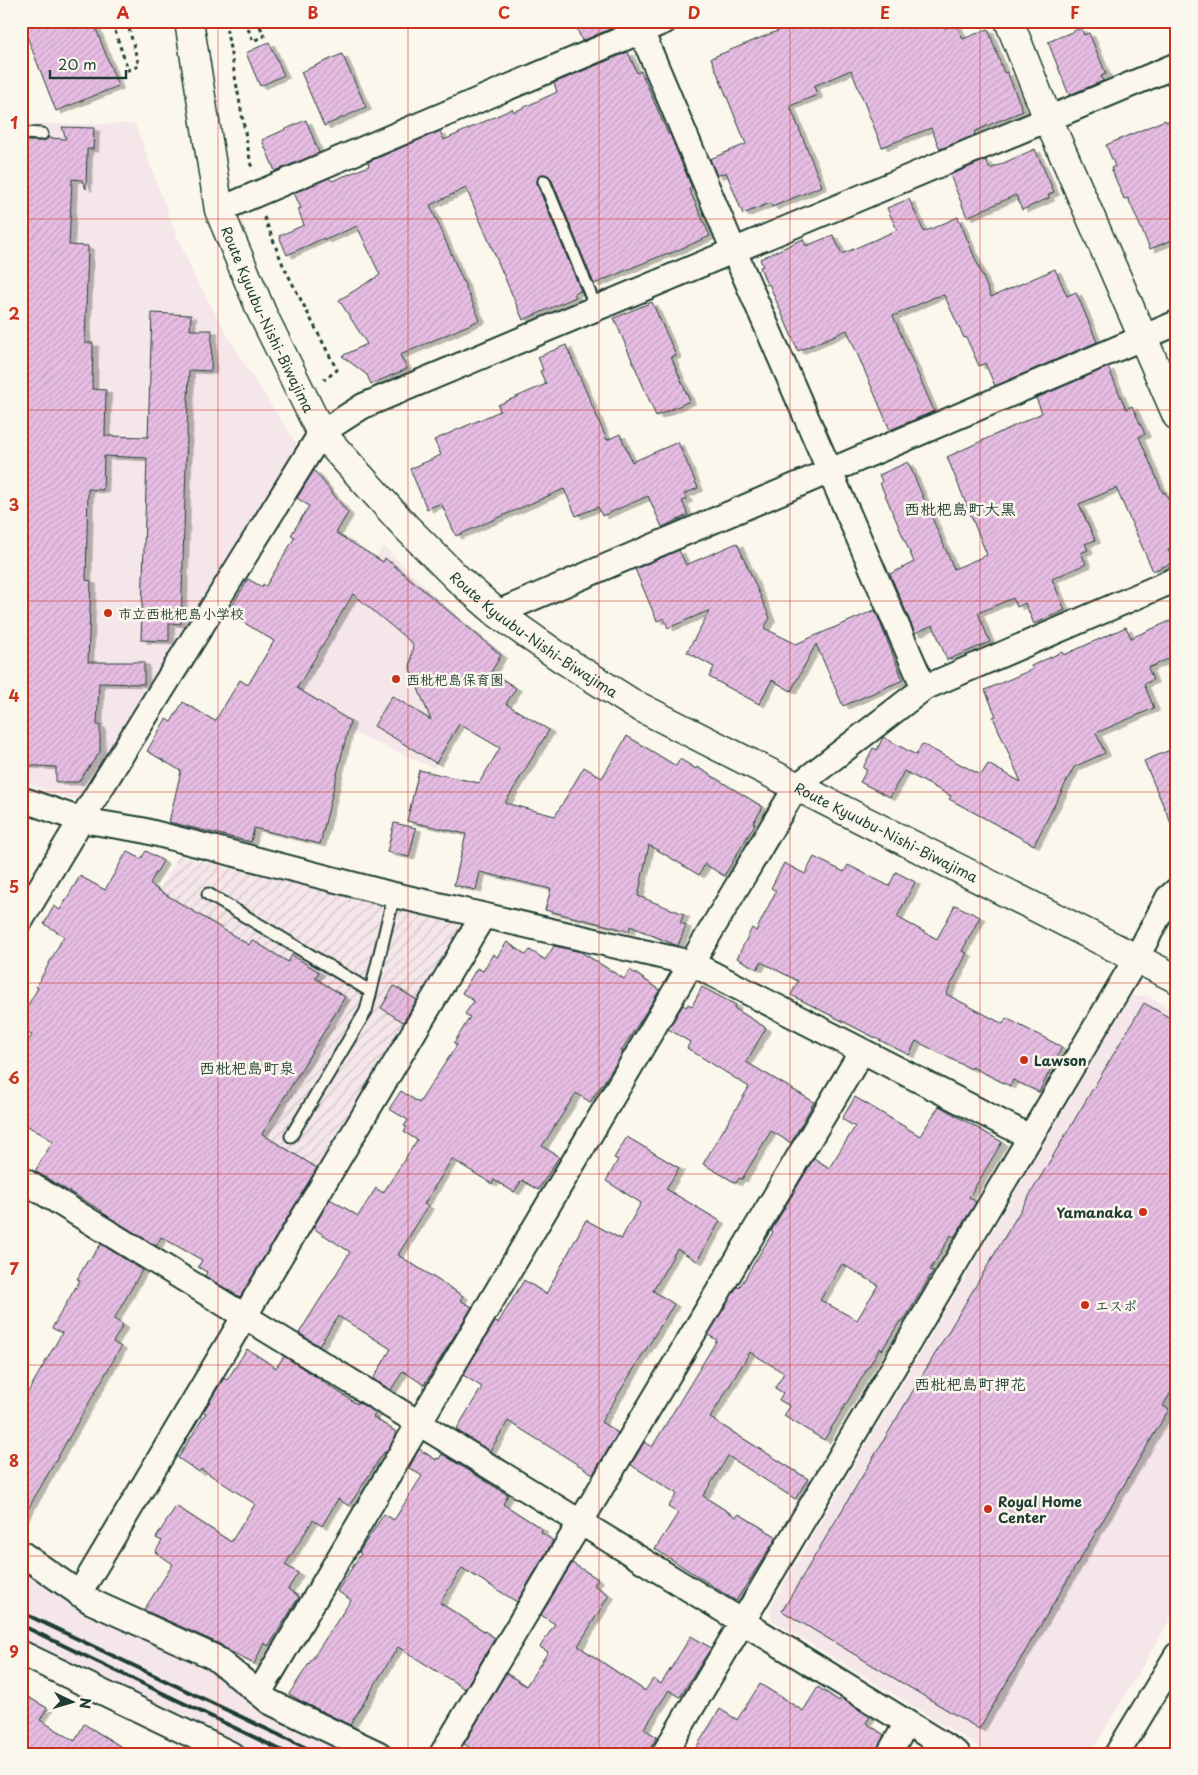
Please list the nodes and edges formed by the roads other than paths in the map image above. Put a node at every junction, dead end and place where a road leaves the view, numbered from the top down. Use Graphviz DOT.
graph roads {
  1 [pos="189,21"];
  2 [pos="665,21"];
  3 [pos="1009,21"];
  4 [pos="639,26"];
  5 [pos="1177,65"];
  6 [pos="1048,119"];
  7 [pos="21,133"];
  8 [pos="42,134"];
  9 [pos="544,181"];
  10 [pos="219,210"];
  11 [pos="734,251"];
  12 [pos="596,308"];
  13 [pos="1177,323"];
  14 [pos="1143,338"];
  15 [pos="1177,416"];
  16 [pos="321,433"];
  17 [pos="830,471"];
  18 [pos="1177,578"];
  19 [pos="497,613"];
  20 [pos="924,688"];
  21 [pos="796,787"];
  22 [pos="21,798"];
  23 [pos="81,820"];
  24 [pos="1177,890"];
  25 [pos="208,894"];
  26 [pos="394,895"];
  27 [pos="483,916"];
  28 [pos="21,920"];
  29 [pos="1136,959"];
  30 [pos="692,963"];
  31 [pos="1177,979"];
  32 [pos="370,991"];
  33 [pos="862,1051"];
  34 [pos="291,1136"];
  35 [pos="1030,1137"];
  36 [pos="21,1179"];
  37 [pos="245,1316"];
  38 [pos="419,1424"];
  39 [pos="580,1522"];
  40 [pos="21,1553"];
  41 [pos="79,1594"];
  42 [pos="743,1622"];
  43 [pos="21,1653"];
  44 [pos="1177,1655"];
  45 [pos="259,1693"];
  46 [pos="907,1722"];
  47 [pos="226,1753"];
  48 [pos="379,1754"];
  49 [pos="442,1754"];
  50 [pos="664,1754"];
  51 [pos="889,1754"];
  52 [pos="958,1754"];
  53 [pos="1117,1754"];
  1 -- 10 [label="main road, Route Kyuubu-Nishi-Biwajima"];
  2 -- 4 [label="street"];
  3 -- 6 [label="main road"];
  4 -- 10 [label="street"];
  4 -- 11 [label="street"];
  5 -- 6 [label="street"];
  6 -- 11 [label="street"];
  6 -- 14 [label="main road"];
  7 -- 8 [label="lane"];
  9 -- 12 [label="lane"];
  10 -- 16 [label="main road, Route Kyuubu-Nishi-Biwajima"];
  11 -- 12 [label="street"];
  11 -- 17 [label="street"];
  12 -- 16 [label="street"];
  13 -- 14 [label="street"];
  14 -- 15 [label="main road"];
  14 -- 17 [label="street"];
  16 -- 19 [label="main road, Route Kyuubu-Nishi-Biwajima"];
  16 -- 23 [label="street"];
  17 -- 19 [label="street"];
  17 -- 20 [label="street"];
  18 -- 20 [label="street"];
  19 -- 21 [label="main road, Route Kyuubu-Nishi-Biwajima"];
  20 -- 21 [label="street"];
  21 -- 29 [label="main road, Route Kyuubu-Nishi-Biwajima"];
  21 -- 30 [label="street"];
  22 -- 23 [label="street"];
  23 -- 26 [label="street"];
  23 -- 28 [label="street"];
  24 -- 29 [label="street"];
  25 -- 32 [label="lane"];
  26 -- 27 [label="street"];
  26 -- 32 [label="lane"];
  27 -- 30 [label="street"];
  27 -- 37 [label="street"];
  29 -- 31 [label="main road, Route Kyuubu-Nishi-Biwajima"];
  29 -- 35 [label="street"];
  30 -- 33 [label="street"];
  30 -- 38 [label="street"];
  32 -- 34 [label="lane"];
  33 -- 35 [label="street"];
  33 -- 39 [label="street"];
  35 -- 42 [label="street"];
  36 -- 37 [label="street"];
  37 -- 38 [label="street"];
  37 -- 41 [label="street"];
  38 -- 39 [label="street"];
  38 -- 45 [label="street"];
  39 -- 42 [label="street"];
  39 -- 49 [label="street"];
  40 -- 41 [label="street"];
  41 -- 45 [label="street"];
  42 -- 46 [label="street"];
  42 -- 50 [label="street"];
  43 -- 47 [label="street"];
  44 -- 53 [label="street"];
  45 -- 48 [label="street"];
  46 -- 51 [label="street"];
  46 -- 52 [label="street"];
}
